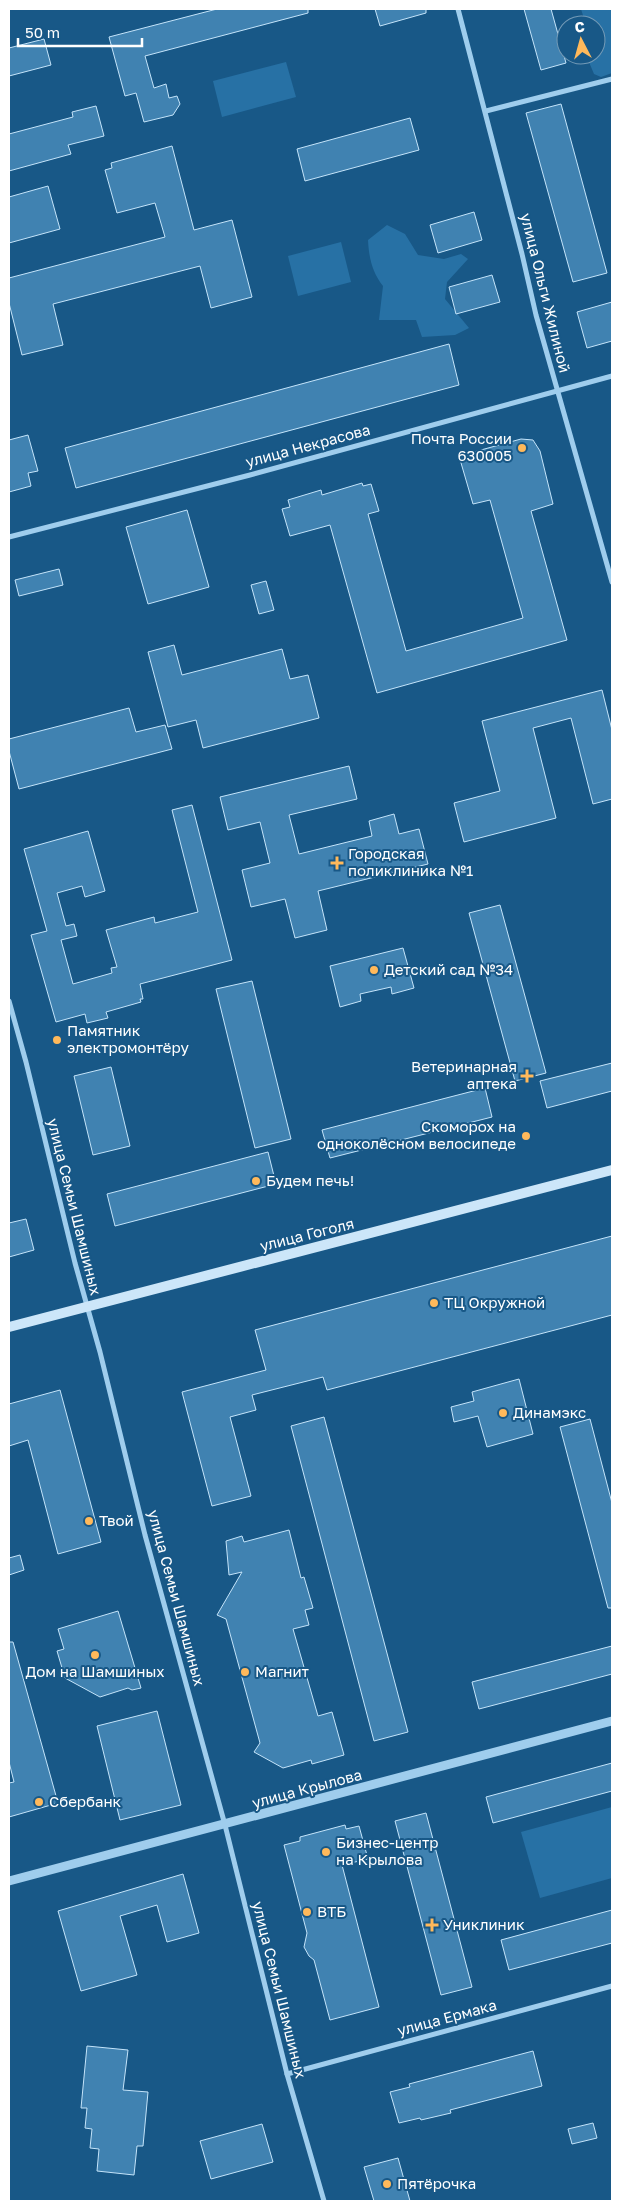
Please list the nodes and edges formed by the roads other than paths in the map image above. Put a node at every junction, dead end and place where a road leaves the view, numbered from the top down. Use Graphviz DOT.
graph roads {
  1 [pos="458,9"];
  2 [pos="612,79"];
  3 [pos="486,111"];
  4 [pos="612,376"];
  5 [pos="557,391"];
  6 [pos="9,537"];
  7 [pos="612,582"];
  8 [pos="9,1001"];
  9 [pos="612,1170"];
  10 [pos="87,1307"];
  11 [pos="9,1327"];
  12 [pos="612,1720"];
  13 [pos="225,1825"];
  14 [pos="9,1882"];
  15 [pos="612,1986"];
  16 [pos="287,2074"];
  17 [pos="324,2201"];
  1 -- 3 [label="street, улица Ольги Жилиной"];
  2 -- 3 [label="street"];
  3 -- 5 [label="street, улица Ольги Жилиной"];
  4 -- 5 [label="street, улица Некрасова"];
  5 -- 6 [label="street, улица Некрасова"];
  5 -- 7 [label="street, улица Ольги Жилиной"];
  8 -- 10 [label="street, улица Семьи Шамшиных"];
  9 -- 10 [label="main road, улица Гоголя"];
  10 -- 11 [label="main road, улица Гоголя"];
  10 -- 13 [label="street, улица Семьи Шамшиных"];
  12 -- 13 [label="street, улица Крылова"];
  13 -- 14 [label="street, улица Крылова"];
  13 -- 16 [label="street, улица Семьи Шамшиных"];
  15 -- 16 [label="street, улица Ермака"];
  16 -- 17 [label="street, улица Семьи Шамшиных"];
}
